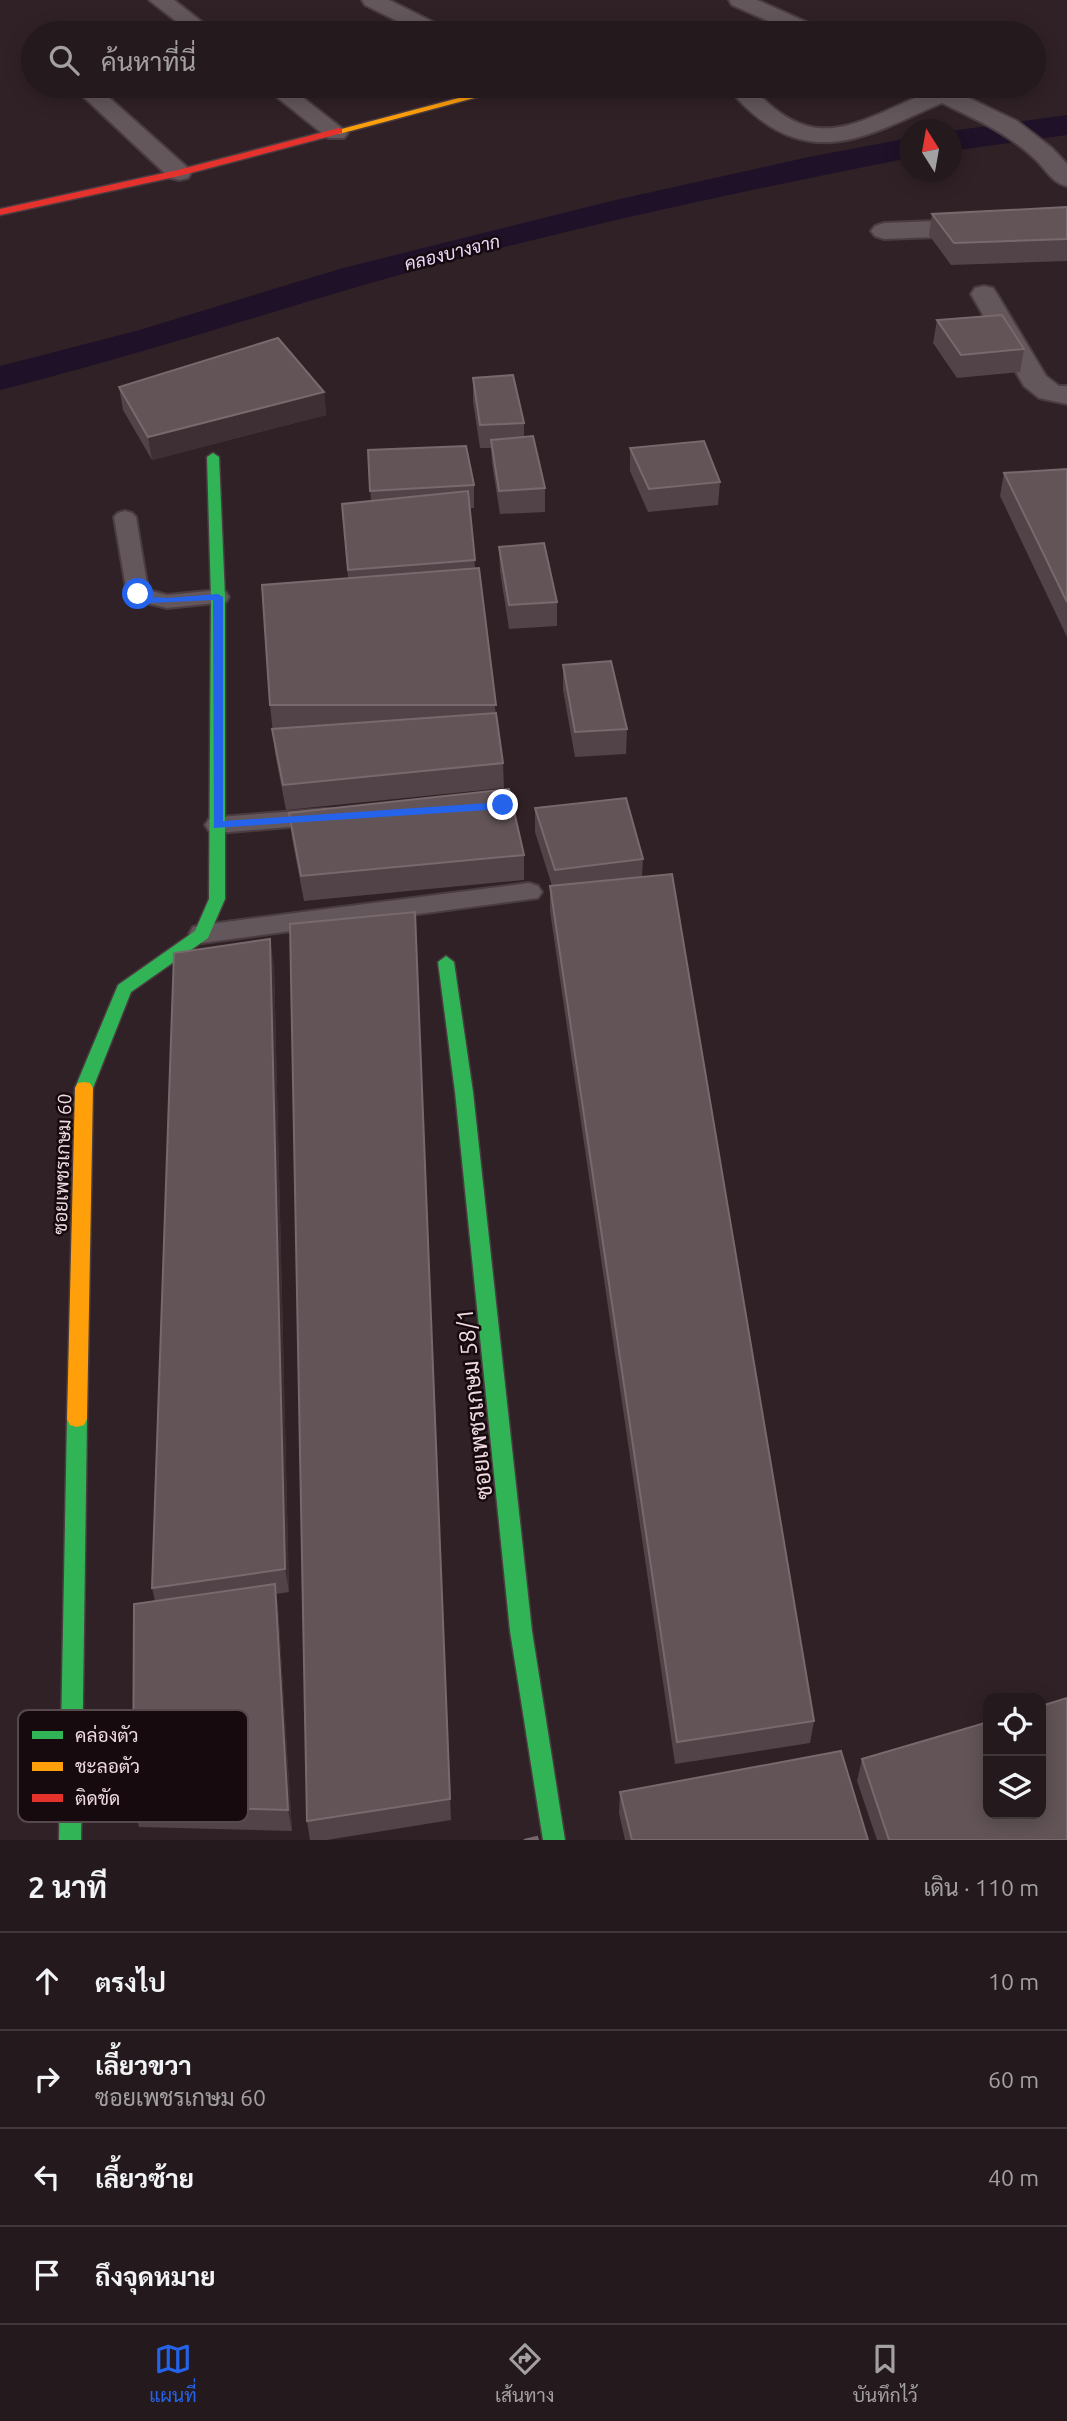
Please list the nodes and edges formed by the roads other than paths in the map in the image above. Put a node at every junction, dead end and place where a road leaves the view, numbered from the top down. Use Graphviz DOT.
graph roads {
  1 [pos="159,0"];
  2 [pos="373,0"];
  3 [pos="779,0"];
  4 [pos="748,3"];
  5 [pos="188,21"];
  6 [pos="414,21"];
  7 [pos="786,21"];
  8 [pos="96,98"];
  9 [pos="290,98"];
  10 [pos="469,98"];
  11 [pos="749,98"];
  12 [pos="917,98"];
  13 [pos="951,98"];
  14 [pos="336,133"];
  15 [pos="179,173"];
  16 [pos="1067,179"];
  17 [pos="0,212"];
  18 [pos="1067,223"];
  19 [pos="884,230"];
  20 [pos="984,294"];
  21 [pos="1067,395"];
  22 [pos="213,457"];
  23 [pos="125,517"];
  24 [pos="218,597"];
  25 [pos="355,815"];
  26 [pos="218,825"];
  27 [pos="529,892"];
  28 [pos="202,934"];
  29 [pos="446,962"];
  30 [pos="72,1710"];
  31 [pos="70,1822"];
  32 [pos="70,1840"];
  33 [pos="554,1840"];
  1 -- 5 [label="street"];
  2 -- 6 [label="street"];
  3 -- 4 [label="street"];
  4 -- 7 [label="street"];
  8 -- 15 [label="street"];
  9 -- 14 [label="street"];
  10 -- 14 [label="street"];
  11 -- 12 [label="street"];
  13 -- 16 [label="street"];
  14 -- 15 [label="street"];
  15 -- 17 [label="street"];
  18 -- 19 [label="street"];
  20 -- 21 [label="street"];
  22 -- 24 [label="street"];
  23 -- 24 [label="lane"];
  24 -- 26 [label="street"];
  25 -- 26 [label="lane"];
  26 -- 28 [label="street"];
  27 -- 28 [label="lane"];
  28 -- 30 [label="street, ซอยเพชรเกษม 60"];
  29 -- 33 [label="street, ซอยเพชรเกษม 58/1"];
  31 -- 32 [label="street, ซอยเพชรเกษม 60"];
}
